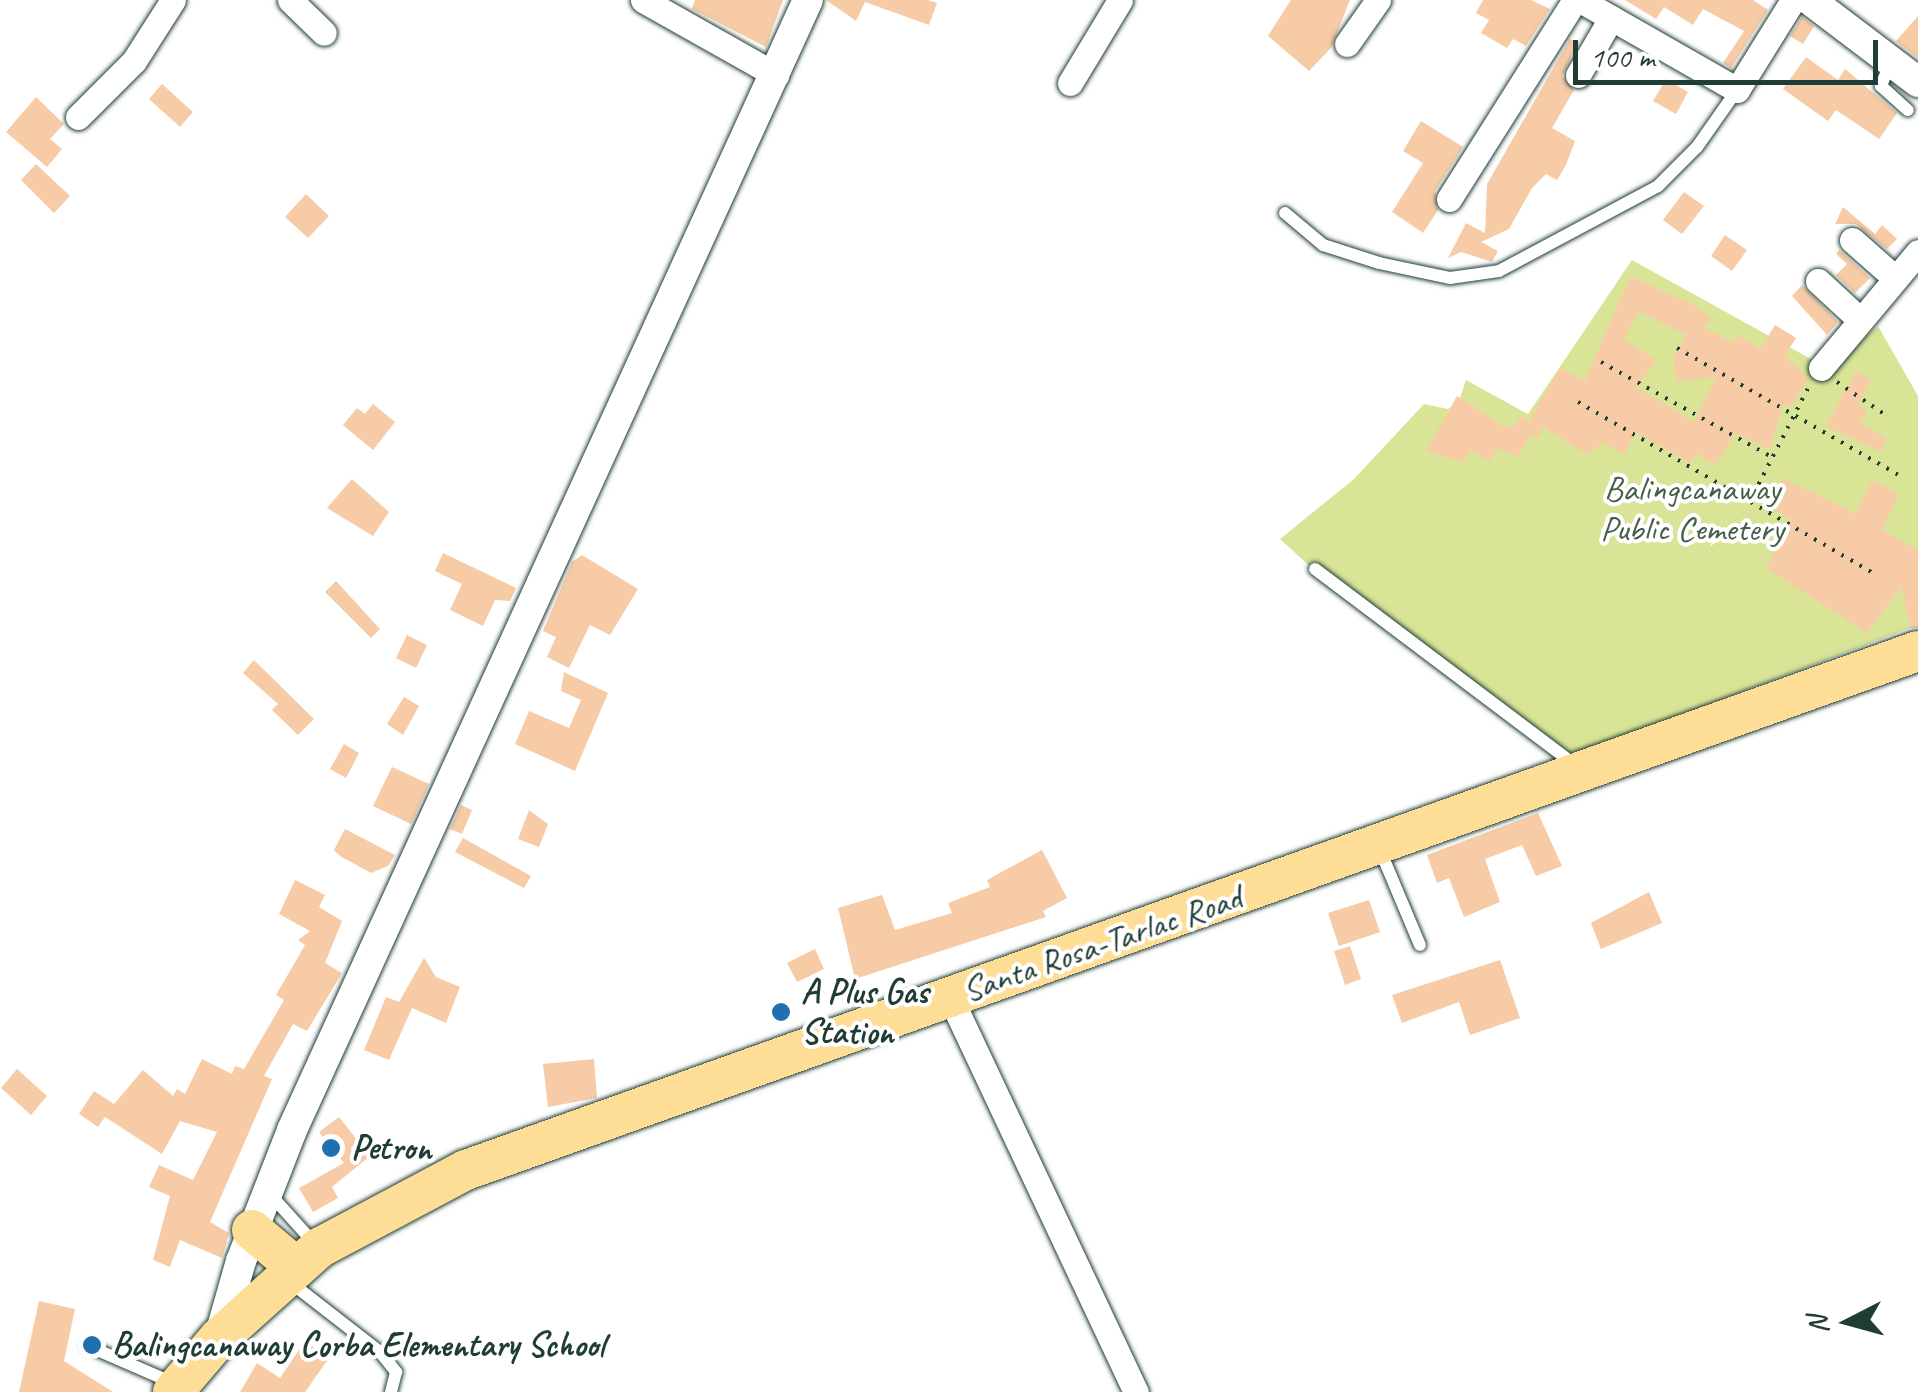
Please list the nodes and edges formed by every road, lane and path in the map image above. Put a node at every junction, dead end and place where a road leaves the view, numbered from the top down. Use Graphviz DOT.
graph roads {
  1 [pos="173,0"];
  2 [pos="290,0"];
  3 [pos="642,0"];
  4 [pos="808,0"];
  5 [pos="1120,0"];
  6 [pos="1378,0"];
  7 [pos="1578,0"];
  8 [pos="1793,0"];
  9 [pos="1810,0"];
  10 [pos="1611,18"];
  11 [pos="324,33"];
  12 [pos="1347,44"];
  13 [pos="776,75"];
  14 [pos="1578,75"];
  15 [pos="1070,83"];
  16 [pos="1737,90"];
  17 [pos="1913,96"];
  18 [pos="78,117"];
  19 [pos="1449,200"];
  20 [pos="1286,214"];
  21 [pos="1852,240"];
  22 [pos="1918,252"];
  23 [pos="1894,277"];
  24 [pos="1818,281"];
  25 [pos="1858,317"];
  26 [pos="1677,348"];
  27 [pos="1601,362"];
  28 [pos="1821,368"];
  29 [pos="1578,402"];
  30 [pos="1793,413"];
  31 [pos="1884,414"];
  32 [pos="1770,456"];
  33 [pos="1902,477"];
  34 [pos="1749,503"];
  35 [pos="1315,568"];
  36 [pos="1877,575"];
  37 [pos="1918,651"];
  38 [pos="1582,770"];
  39 [pos="1379,848"];
  40 [pos="1420,944"];
  41 [pos="949,995"];
  42 [pos="266,1190"];
  43 [pos="252,1230"];
  44 [pos="300,1264"];
  45 [pos="219,1338"];
  46 [pos="88,1346"];
  47 [pos="176,1388"];
  48 [pos="391,1392"];
  49 [pos="1136,1392"];
  1 -- 18 [label="street"];
  2 -- 11 [label="street"];
  3 -- 13 [label="street"];
  4 -- 13 [label="street"];
  5 -- 15 [label="street"];
  6 -- 12 [label="street"];
  7 -- 10 [label="street"];
  7 -- 19 [label="street"];
  8 -- 16 [label="street"];
  9 -- 17 [label="street"];
  10 -- 14 [label="street"];
  10 -- 16 [label="street"];
  13 -- 42 [label="street"];
  16 -- 20 [label="lane"];
  21 -- 23 [label="street"];
  22 -- 23 [label="street"];
  23 -- 25 [label="street"];
  24 -- 25 [label="street"];
  25 -- 28 [label="street"];
  26 -- 30 [label="path"];
  27 -- 32 [label="path"];
  28 -- 30 [label="path"];
  28 -- 31 [label="path"];
  29 -- 34 [label="path"];
  30 -- 32 [label="path"];
  30 -- 33 [label="path"];
  32 -- 34 [label="path"];
  34 -- 36 [label="path"];
  35 -- 38 [label="lane"];
  37 -- 38 [label="highway, Santa Rosa-Tarlac Road"];
  38 -- 39 [label="highway, Santa Rosa-Tarlac Road"];
  39 -- 40 [label="lane"];
  39 -- 41 [label="highway, Santa Rosa-Tarlac Road"];
  41 -- 44 [label="highway, Santa Rosa-Tarlac Road"];
  41 -- 49 [label="street"];
  42 -- 43 [label="street"];
  42 -- 44 [label="lane"];
  43 -- 44 [label="highway"];
  43 -- 45 [label="street"];
  44 -- 45 [label="highway, Santa Rosa-Tarlac Road"];
  44 -- 48 [label="lane"];
  45 -- 47 [label="highway, Santa Rosa-Tarlac Road"];
  46 -- 47 [label="lane"];
}
